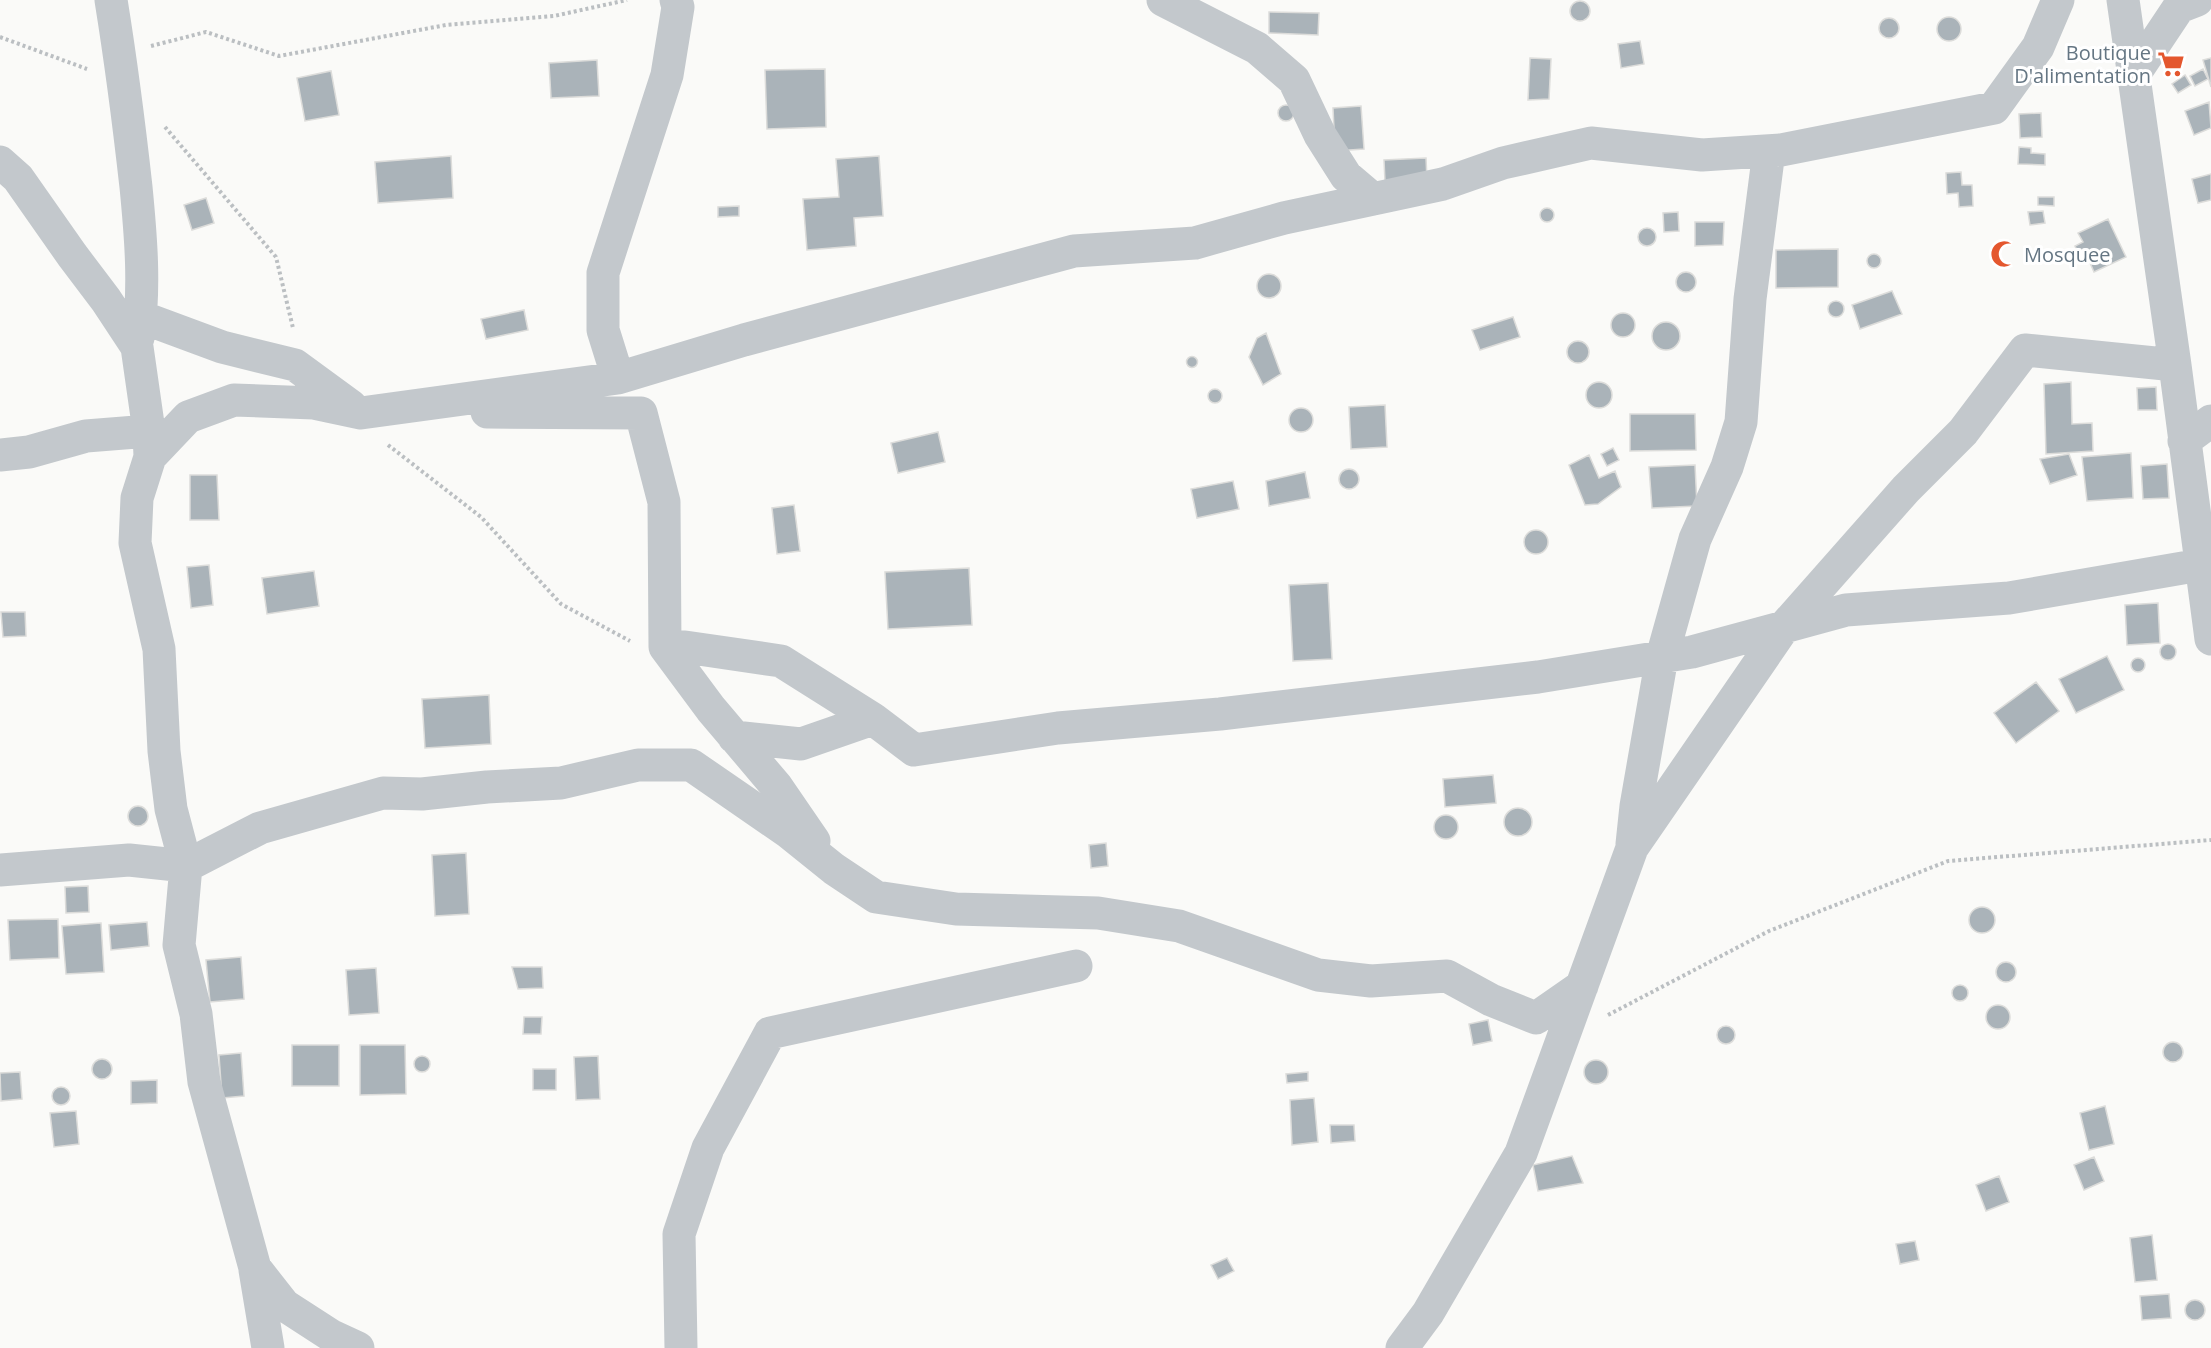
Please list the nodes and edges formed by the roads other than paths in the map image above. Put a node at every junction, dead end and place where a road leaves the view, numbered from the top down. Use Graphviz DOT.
graph roads {
  1 [pos="111,0"];
  2 [pos="676,0"];
  3 [pos="1163,0"];
  4 [pos="2058,0"];
  5 [pos="2122,0"];
  6 [pos="2197,0"];
  7 [pos="2133,76"];
  8 [pos="1769,151"];
  9 [pos="0,162"];
  10 [pos="1373,199"];
  11 [pos="139,332"];
  12 [pos="2175,365"];
  13 [pos="618,378"];
  14 [pos="361,413"];
  15 [pos="2211,421"];
  16 [pos="2184,441"];
  17 [pos="149,444"];
  18 [pos="0,455"];
  19 [pos="2201,505"];
  20 [pos="2200,565"];
  21 [pos="1784,627"];
  22 [pos="2211,639"];
  23 [pos="665,647"];
  24 [pos="1662,657"];
  25 [pos="873,720"];
  26 [pos="734,737"];
  27 [pos="1632,848"];
  28 [pos="186,866"];
  29 [pos="834,869"];
  30 [pos="0,870"];
  31 [pos="1076,966"];
  32 [pos="1582,986"];
  33 [pos="255,1268"];
  34 [pos="268,1348"];
  35 [pos="358,1348"];
  36 [pos="681,1348"];
  37 [pos="1402,1348"];
  1 -- 11 [label="street"];
  2 -- 13 [label="street"];
  3 -- 10 [label="street"];
  4 -- 8 [label="street"];
  5 -- 7 [label="street"];
  6 -- 7 [label="street"];
  7 -- 12 [label="street"];
  8 -- 10 [label="street"];
  8 -- 24 [label="street"];
  9 -- 11 [label="street"];
  10 -- 13 [label="street"];
  11 -- 14 [label="street"];
  11 -- 17 [label="street"];
  12 -- 16 [label="street"];
  12 -- 21 [label="street"];
  13 -- 14 [label="street"];
  14 -- 17 [label="street"];
  14 -- 23 [label="street"];
  15 -- 16 [label="street"];
  16 -- 19 [label="street"];
  17 -- 18 [label="street"];
  17 -- 28 [label="street"];
  19 -- 20 [label="street"];
  20 -- 21 [label="street"];
  20 -- 22 [label="street"];
  21 -- 24 [label="street"];
  21 -- 27 [label="street"];
  23 -- 25 [label="street"];
  23 -- 26 [label="street"];
  24 -- 25 [label="street"];
  24 -- 27 [label="street"];
  25 -- 26 [label="street"];
  26 -- 29 [label="street"];
  27 -- 32 [label="street"];
  28 -- 29 [label="street"];
  28 -- 30 [label="street"];
  28 -- 33 [label="street"];
  29 -- 32 [label="street"];
  31 -- 36 [label="street"];
  32 -- 37 [label="street"];
  33 -- 34 [label="street"];
  33 -- 35 [label="street"];
}
